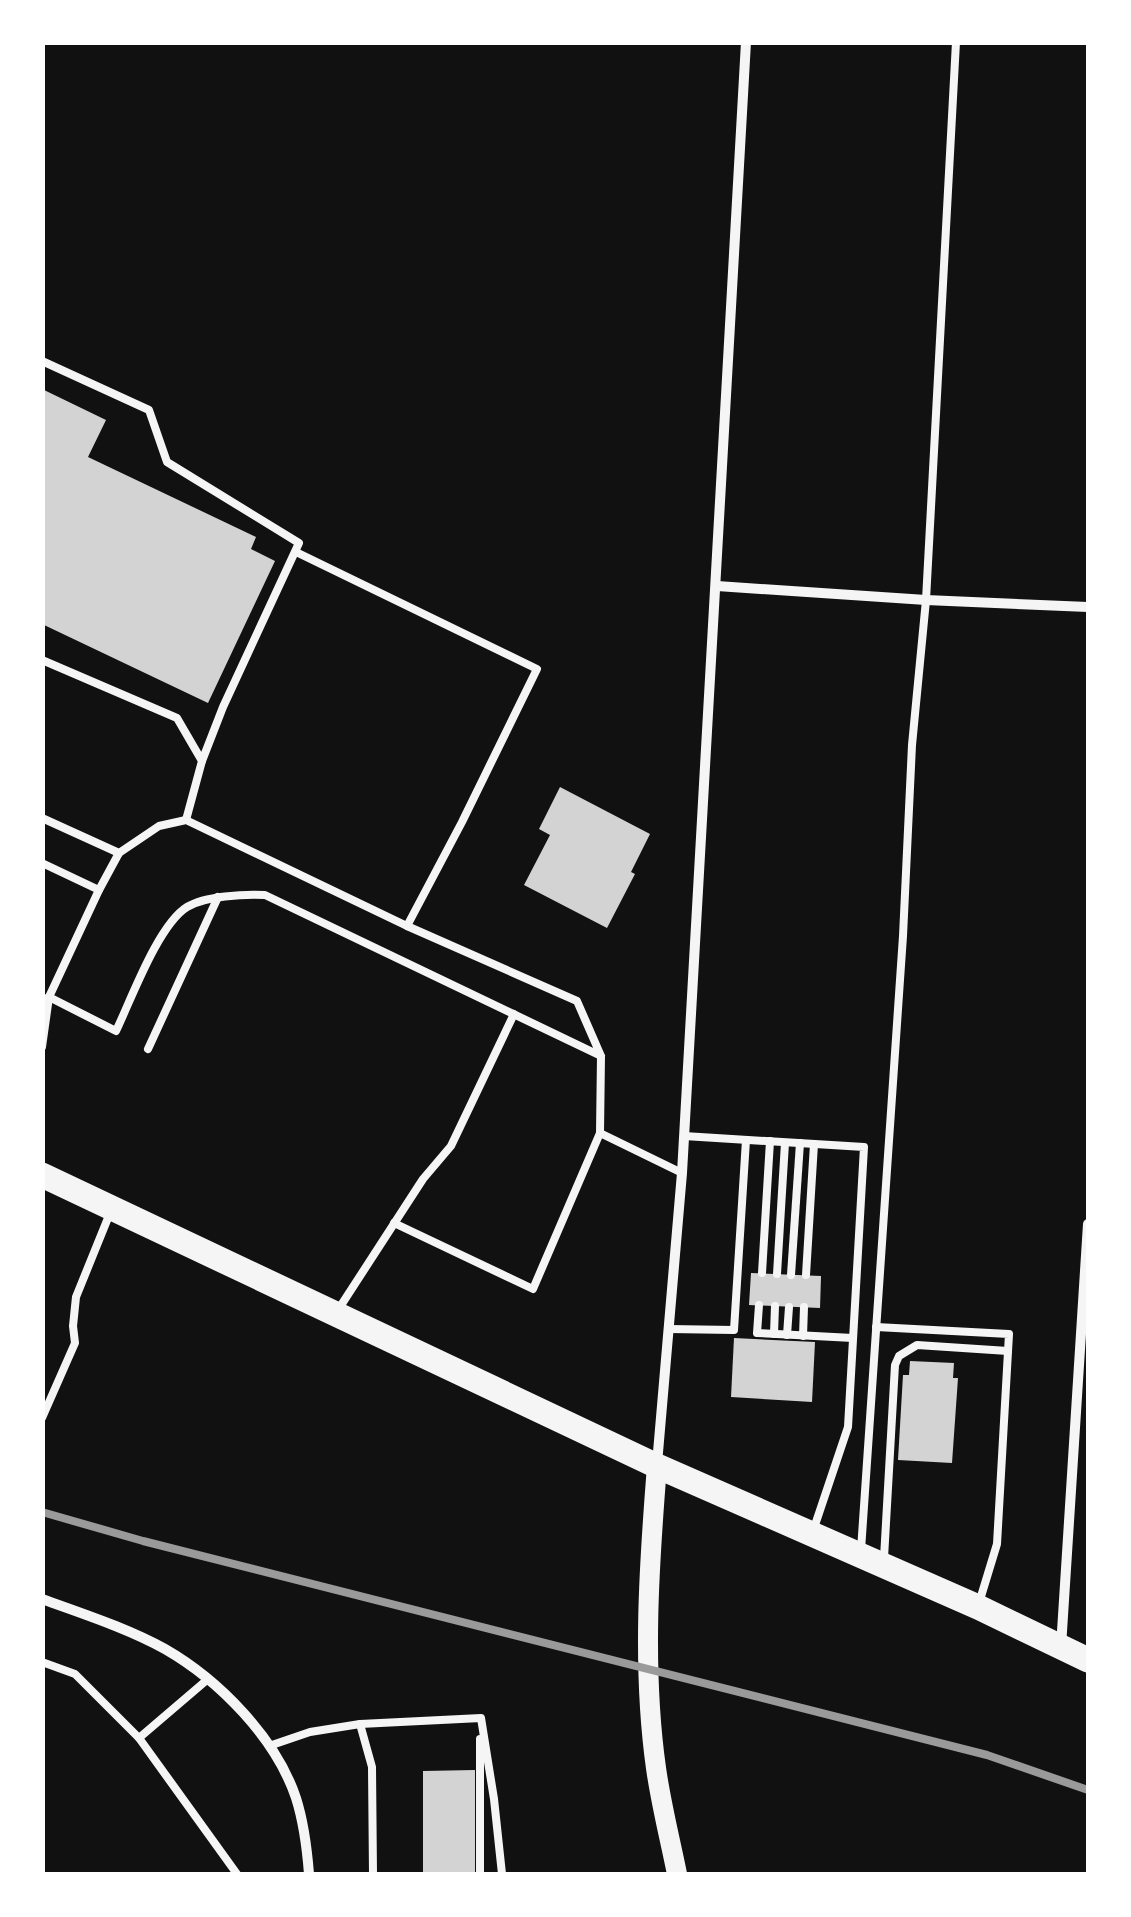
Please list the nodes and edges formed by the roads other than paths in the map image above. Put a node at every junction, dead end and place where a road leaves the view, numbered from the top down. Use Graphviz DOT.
graph roads {
  1 [pos="746,42"];
  2 [pos="956,42"];
  3 [pos="42,361"];
  4 [pos="296,552"];
  5 [pos="717,586"];
  6 [pos="926,600"];
  7 [pos="1088,607"];
  8 [pos="42,660"];
  9 [pos="202,761"];
  10 [pos="42,818"];
  11 [pos="186,820"];
  12 [pos="118,854"];
  13 [pos="42,863"];
  14 [pos="99,890"];
  15 [pos="218,898"];
  16 [pos="407,926"];
  17 [pos="46,999"];
  18 [pos="514,1014"];
  19 [pos="42,1047"];
  20 [pos="148,1049"];
  21 [pos="601,1056"];
  22 [pos="600,1133"];
  23 [pos="684,1136"];
  24 [pos="746,1140"];
  25 [pos="770,1141"];
  26 [pos="784,1142"];
  27 [pos="800,1143"];
  28 [pos="814,1144"];
  29 [pos="682,1173"];
  30 [pos="42,1175"];
  31 [pos="111,1209"];
  32 [pos="394,1223"];
  33 [pos="1088,1224"];
  34 [pos="762,1273"];
  35 [pos="777,1274"];
  36 [pos="791,1274"];
  37 [pos="806,1276"];
  38 [pos="759,1305"];
  39 [pos="775,1306"];
  40 [pos="789,1307"];
  41 [pos="804,1307"];
  42 [pos="335,1314"];
  43 [pos="876,1327"];
  44 [pos="669,1329"];
  45 [pos="774,1334"];
  46 [pos="787,1334"];
  47 [pos="803,1336"];
  48 [pos="853,1338"];
  49 [pos="1008,1351"];
  50 [pos="42,1418"];
  51 [pos="657,1466"];
  52 [pos="812,1534"];
  53 [pos="872,1561"];
  54 [pos="42,1599"];
  55 [pos="978,1608"];
  56 [pos="1060,1648"];
  57 [pos="1088,1660"];
  58 [pos="42,1662"];
  59 [pos="208,1679"];
  60 [pos="480,1718"];
  61 [pos="360,1724"];
  62 [pos="139,1738"];
  63 [pos="269,1746"];
  64 [pos="237,1874"];
  65 [pos="308,1874"];
  66 [pos="373,1874"];
  67 [pos="480,1874"];
  68 [pos="502,1874"];
  69 [pos="677,1874"];
  1 -- 5 [label="street"];
  2 -- 6 [label="lane"];
  3 -- 4 [label="lane"];
  4 -- 9 [label="lane"];
  4 -- 16 [label="lane"];
  5 -- 6 [label="street"];
  5 -- 23 [label="street"];
  6 -- 7 [label="street"];
  6 -- 43 [label="lane"];
  8 -- 9 [label="lane"];
  9 -- 11 [label="lane"];
  10 -- 12 [label="lane"];
  11 -- 12 [label="lane"];
  11 -- 16 [label="lane"];
  12 -- 14 [label="lane"];
  13 -- 14 [label="lane"];
  14 -- 17 [label="lane"];
  15 -- 17 [label="lane"];
  15 -- 18 [label="lane"];
  15 -- 20 [label="lane"];
  16 -- 21 [label="lane"];
  17 -- 19 [label="lane"];
  18 -- 21 [label="lane"];
  18 -- 32 [label="lane"];
  21 -- 22 [label="lane"];
  22 -- 29 [label="lane"];
  22 -- 32 [label="lane"];
  23 -- 24 [label="lane"];
  23 -- 29 [label="street"];
  24 -- 25 [label="lane"];
  24 -- 44 [label="lane"];
  25 -- 26 [label="lane"];
  25 -- 34 [label="lane"];
  26 -- 27 [label="lane"];
  26 -- 35 [label="lane"];
  27 -- 28 [label="lane"];
  27 -- 36 [label="lane"];
  28 -- 37 [label="lane"];
  28 -- 48 [label="lane"];
  29 -- 44 [label="street"];
  30 -- 31 [label="main road"];
  31 -- 42 [label="main road"];
  31 -- 50 [label="lane"];
  32 -- 42 [label="lane"];
  33 -- 56 [label="street"];
  38 -- 45 [label="lane"];
  39 -- 45 [label="lane"];
  40 -- 46 [label="lane"];
  41 -- 47 [label="lane"];
  42 -- 51 [label="main road"];
  43 -- 49 [label="lane"];
  43 -- 53 [label="lane"];
  44 -- 51 [label="street"];
  45 -- 46 [label="lane"];
  46 -- 47 [label="lane"];
  47 -- 48 [label="lane"];
  48 -- 52 [label="lane"];
  49 -- 53 [label="lane"];
  49 -- 55 [label="lane"];
  51 -- 52 [label="main road"];
  51 -- 69 [label="main road"];
  52 -- 53 [label="main road"];
  53 -- 55 [label="main road"];
  54 -- 59 [label="street"];
  55 -- 56 [label="main road"];
  56 -- 57 [label="main road"];
  58 -- 62 [label="lane"];
  59 -- 62 [label="lane"];
  59 -- 63 [label="street"];
  60 -- 61 [label="lane"];
  60 -- 67 [label="lane"];
  60 -- 68 [label="lane"];
  61 -- 63 [label="lane"];
  61 -- 66 [label="lane"];
  62 -- 64 [label="lane"];
  63 -- 65 [label="street"];
}
